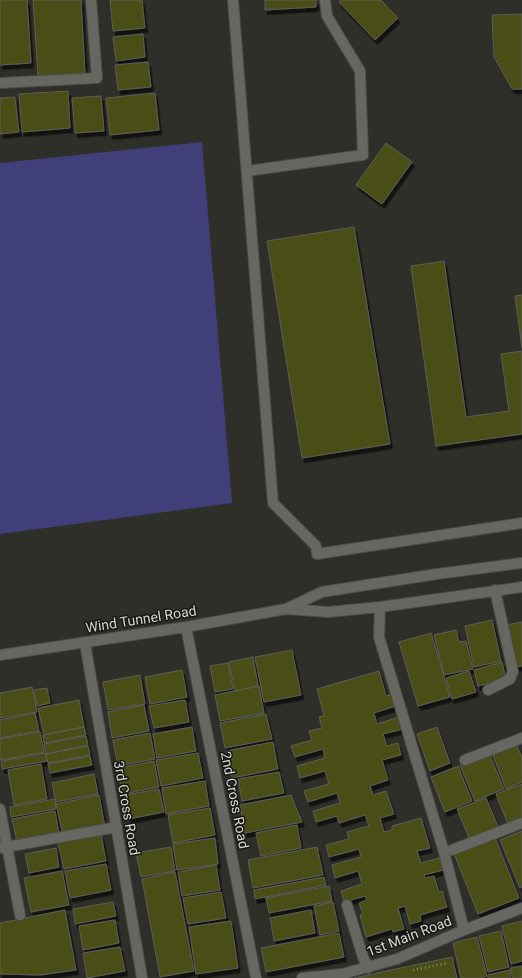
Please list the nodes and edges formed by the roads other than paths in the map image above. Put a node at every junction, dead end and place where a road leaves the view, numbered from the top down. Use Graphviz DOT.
graph roads {
  1 [pos="91,0"];
  2 [pos="233,0"];
  3 [pos="326,0"];
  4 [pos="0,83"];
  5 [pos="247,171"];
  6 [pos="522,523"];
  7 [pos="522,563"];
  8 [pos="522,587"];
  9 [pos="495,590"];
  10 [pos="380,607"];
  11 [pos="286,609"];
  12 [pos="186,627"];
  13 [pos="85,642"];
  14 [pos="0,655"];
  15 [pos="488,690"];
  16 [pos="522,738"];
  17 [pos="465,760"];
  18 [pos="0,809"];
  19 [pos="522,823"];
  20 [pos="117,827"];
  21 [pos="4,847"];
  22 [pos="448,851"];
  23 [pos="347,905"];
  24 [pos="522,908"];
  25 [pos="20,915"];
  26 [pos="464,930"];
  27 [pos="368,968"];
  28 [pos="142,978"];
  29 [pos="256,978"];
  30 [pos="302,978"];
  1 -- 4 [label="street"];
  2 -- 5 [label="street"];
  3 -- 5 [label="street"];
  5 -- 6 [label="street"];
  7 -- 11 [label="street, Wind Tunnel Road"];
  8 -- 9 [label="street, Wind Tunnel Road"];
  9 -- 10 [label="street, Wind Tunnel Road"];
  9 -- 15 [label="street"];
  10 -- 11 [label="street, Wind Tunnel Road"];
  10 -- 22 [label="street"];
  11 -- 12 [label="street, Wind Tunnel Road"];
  12 -- 13 [label="street, Wind Tunnel Road"];
  12 -- 29 [label="street, 2nd Cross Road"];
  13 -- 14 [label="street, Wind Tunnel Road"];
  13 -- 20 [label="street, 3rd Cross Road"];
  16 -- 17 [label="street"];
  18 -- 21 [label="street"];
  19 -- 22 [label="street"];
  20 -- 21 [label="street"];
  20 -- 28 [label="street, 3rd Cross Road"];
  21 -- 25 [label="street"];
  22 -- 26 [label="street"];
  23 -- 27 [label="street"];
  24 -- 26 [label="street, 1st Main Road"];
  26 -- 27 [label="street, 1st Main Road"];
  27 -- 30 [label="street, 1st Main Road"];
}
